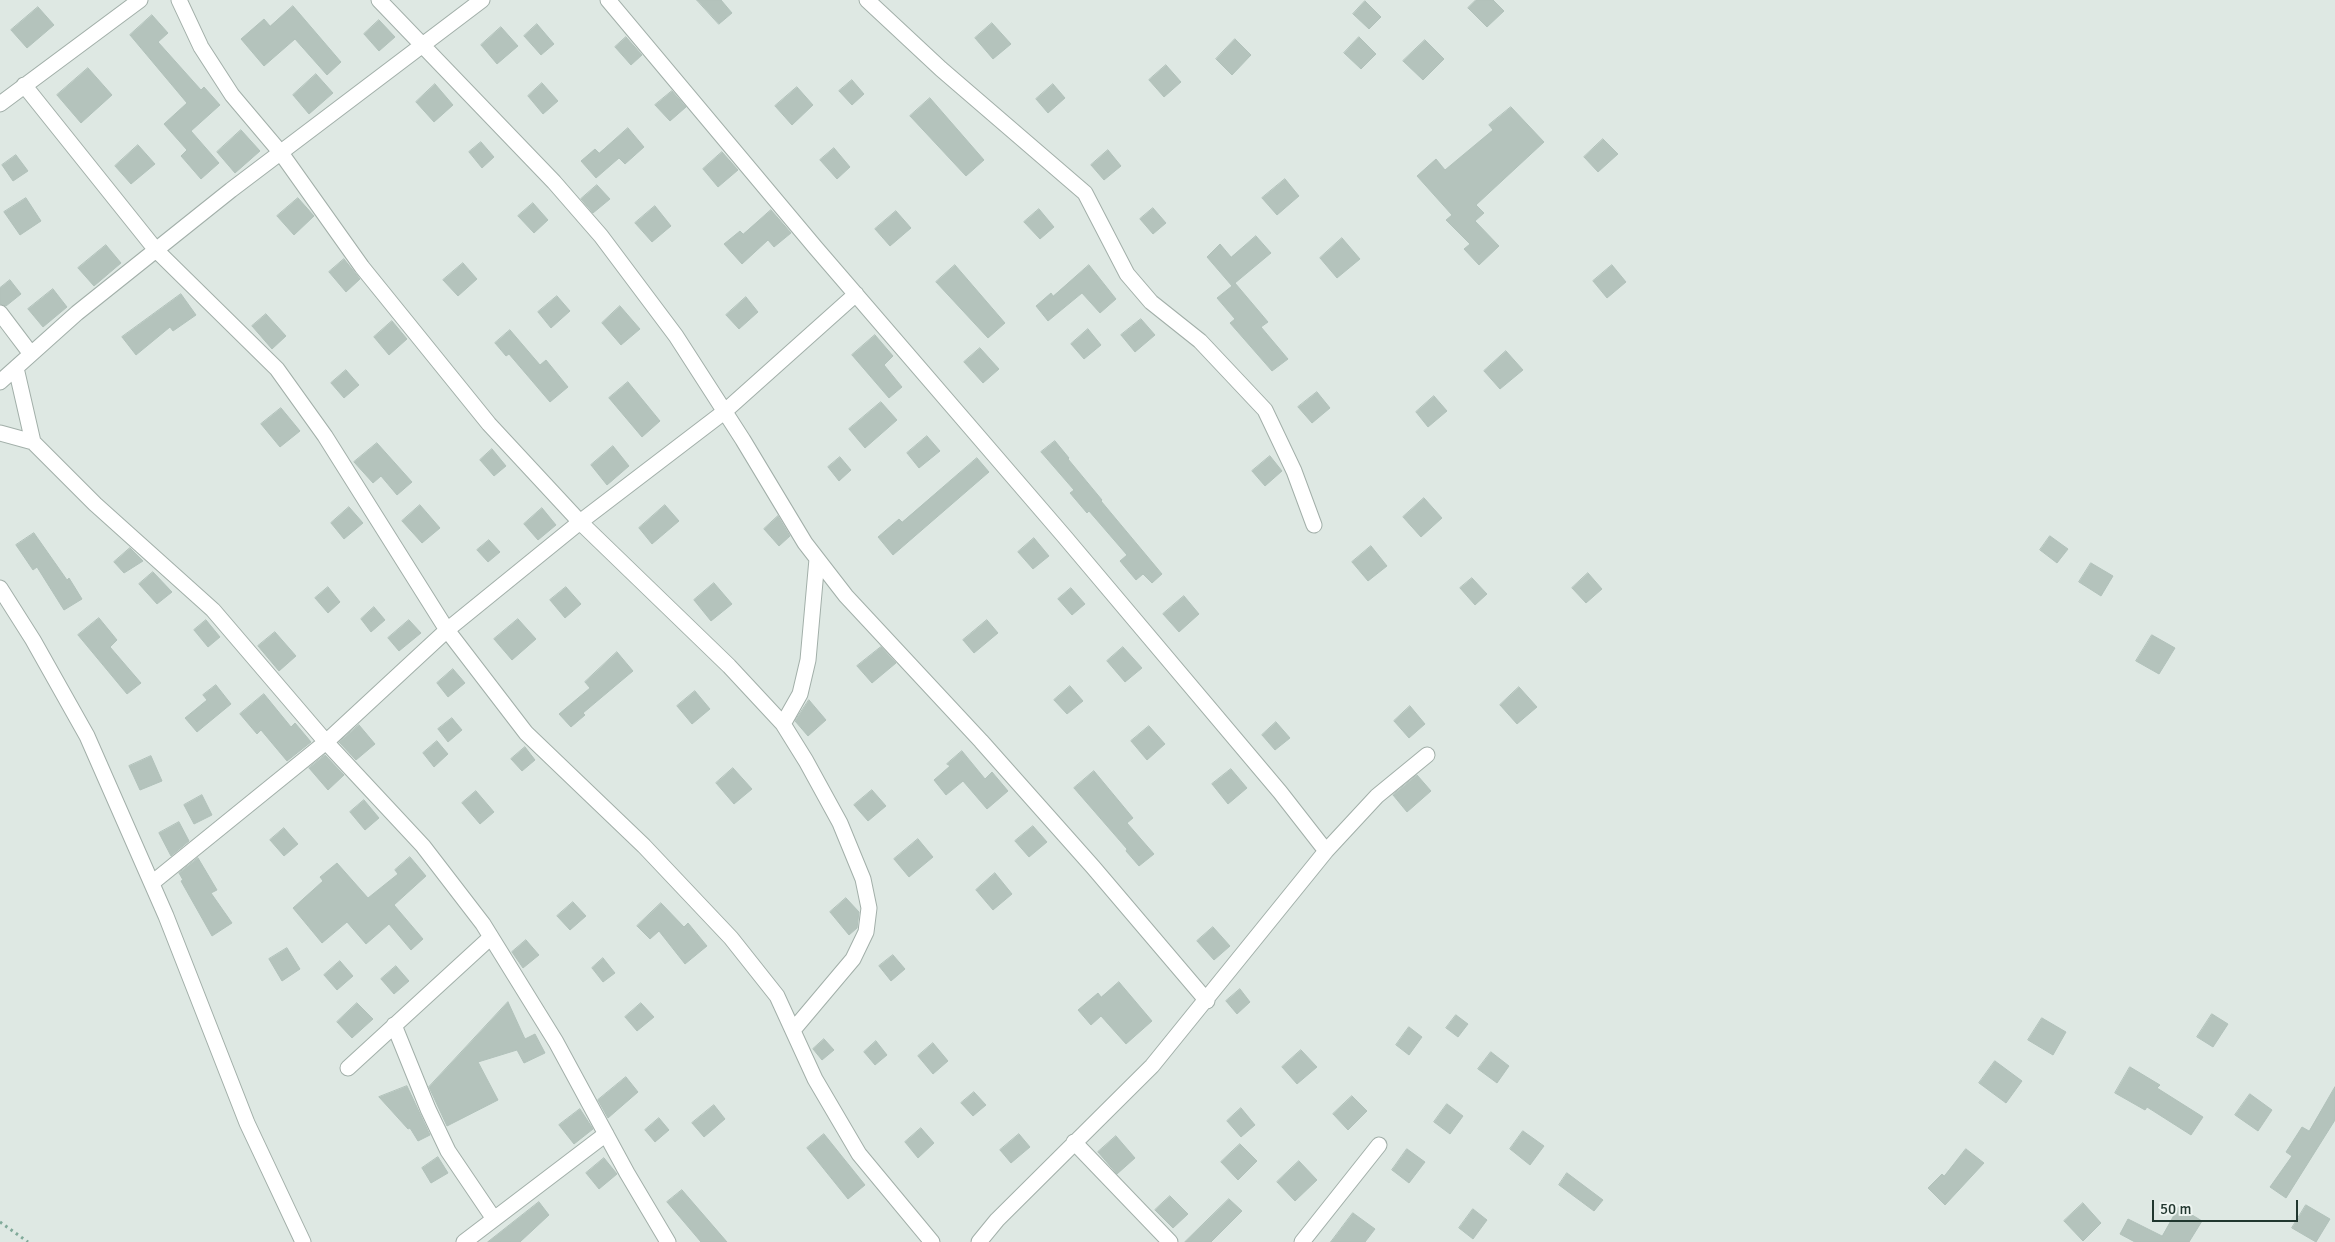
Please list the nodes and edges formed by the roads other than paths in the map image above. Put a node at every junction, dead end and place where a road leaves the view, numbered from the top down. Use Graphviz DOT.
graph roads {
  1 [pos="140,0"];
  2 [pos="179,0"];
  3 [pos="379,0"];
  4 [pos="482,0"];
  5 [pos="608,0"];
  6 [pos="867,0"];
  7 [pos="424,46"];
  8 [pos="24,85"];
  9 [pos="0,104"];
  10 [pos="280,153"];
  11 [pos="156,250"];
  12 [pos="856,294"];
  13 [pos="0,314"];
  14 [pos="31,354"];
  15 [pos="16,368"];
  16 [pos="0,382"];
  17 [pos="724,412"];
  18 [pos="0,433"];
  19 [pos="33,442"];
  20 [pos="580,522"];
  21 [pos="1314,525"];
  22 [pos="817,559"];
  23 [pos="0,588"];
  24 [pos="447,630"];
  25 [pos="783,724"];
  26 [pos="326,742"];
  27 [pos="1427,755"];
  28 [pos="1326,851"];
  29 [pos="152,884"];
  30 [pos="491,937"];
  31 [pos="1207,1000"];
  32 [pos="394,1026"];
  33 [pos="794,1029"];
  34 [pos="348,1068"];
  35 [pos="606,1134"];
  36 [pos="1074,1142"];
  37 [pos="1379,1145"];
  38 [pos="494,1219"];
  39 [pos="303,1242"];
  40 [pos="464,1242"];
  41 [pos="668,1242"];
  42 [pos="932,1242"];
  43 [pos="978,1242"];
  44 [pos="1170,1242"];
  45 [pos="1302,1242"];
  1 -- 8 [label="street"];
  2 -- 10 [label="street"];
  3 -- 7 [label="street"];
  4 -- 7 [label="street"];
  5 -- 12 [label="street"];
  6 -- 21 [label="street"];
  7 -- 10 [label="street"];
  7 -- 17 [label="street"];
  8 -- 9 [label="street"];
  8 -- 11 [label="street"];
  10 -- 11 [label="street"];
  10 -- 20 [label="street"];
  11 -- 14 [label="street"];
  11 -- 24 [label="street"];
  12 -- 17 [label="street"];
  12 -- 28 [label="street"];
  13 -- 14 [label="street"];
  14 -- 15 [label="street"];
  15 -- 16 [label="street"];
  15 -- 19 [label="street"];
  17 -- 20 [label="street"];
  17 -- 22 [label="street"];
  18 -- 19 [label="street"];
  19 -- 26 [label="street"];
  20 -- 24 [label="street"];
  20 -- 25 [label="street"];
  22 -- 25 [label="street"];
  22 -- 31 [label="street"];
  23 -- 29 [label="street"];
  24 -- 26 [label="street"];
  24 -- 33 [label="street"];
  25 -- 33 [label="street"];
  26 -- 29 [label="street"];
  26 -- 30 [label="street"];
  27 -- 28 [label="street"];
  28 -- 31 [label="street"];
  29 -- 39 [label="street"];
  30 -- 32 [label="street"];
  30 -- 35 [label="street"];
  31 -- 36 [label="street"];
  32 -- 34 [label="street"];
  32 -- 38 [label="street"];
  33 -- 42 [label="street"];
  35 -- 38 [label="street"];
  35 -- 41 [label="street"];
  36 -- 43 [label="street"];
  36 -- 44 [label="street"];
  37 -- 45 [label="street"];
  38 -- 40 [label="street"];
}
